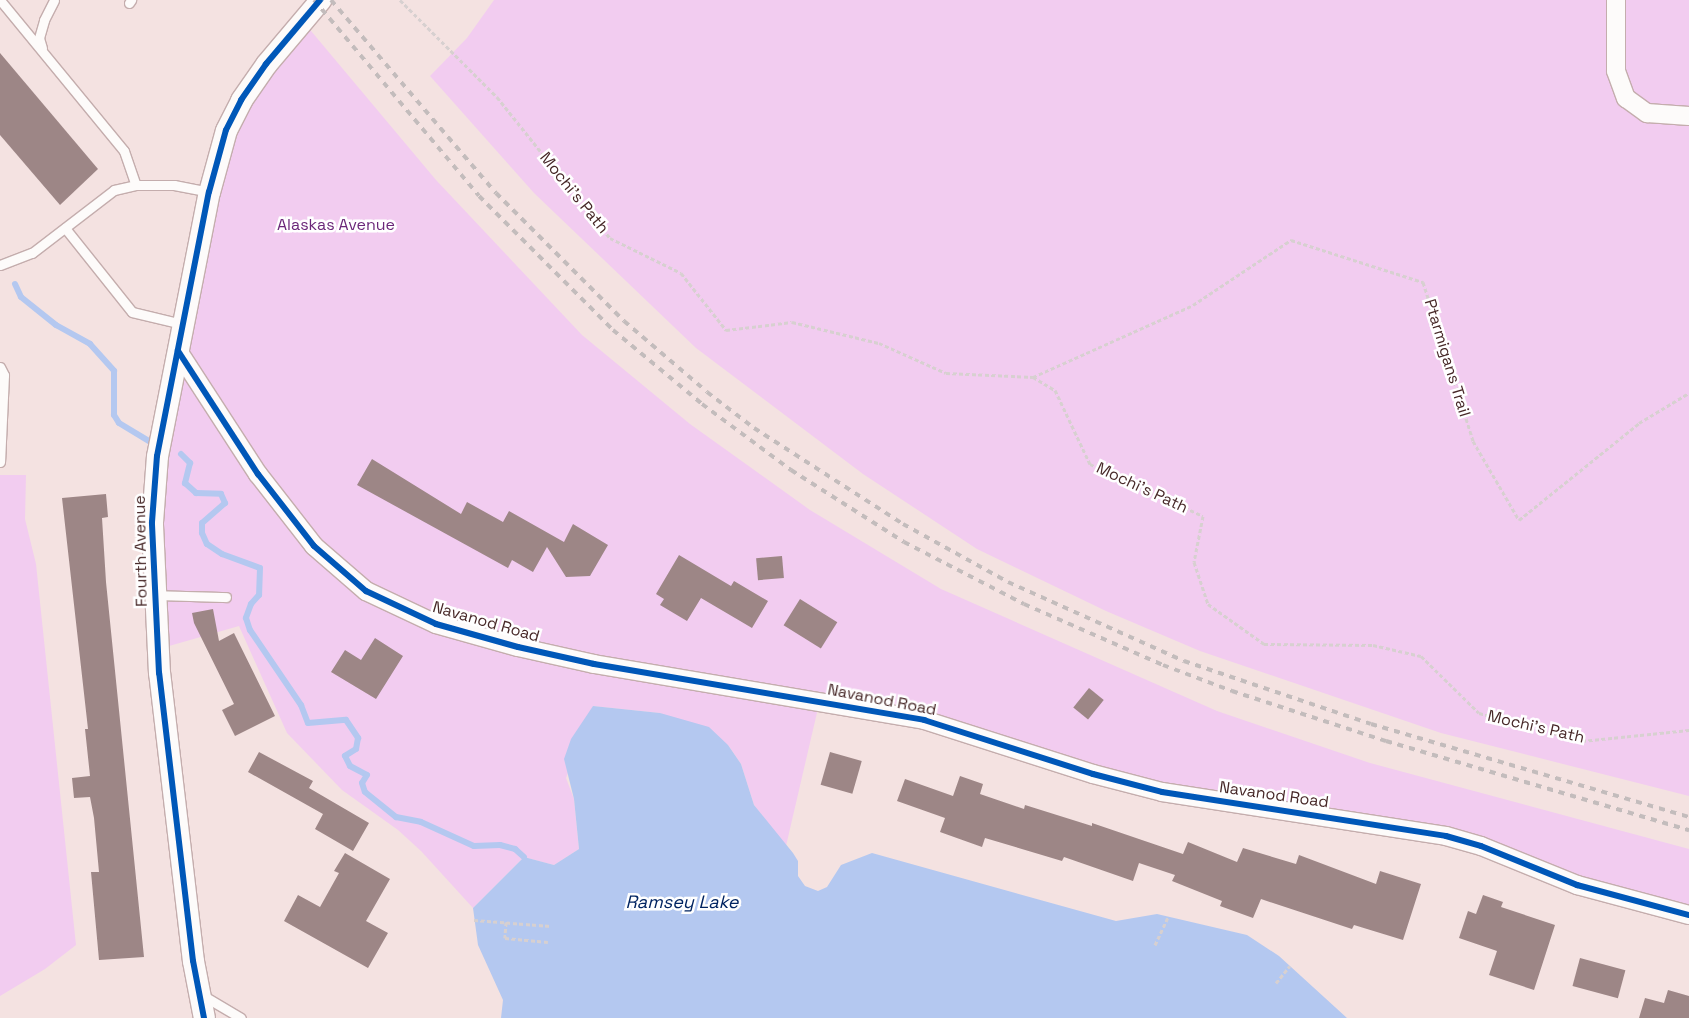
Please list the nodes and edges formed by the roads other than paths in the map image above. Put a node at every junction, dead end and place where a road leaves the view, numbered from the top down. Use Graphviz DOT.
graph roads {
  1 [pos="0,0"];
  2 [pos="54,0"];
  3 [pos="320,0"];
  4 [pos="1616,0"];
  5 [pos="42,49"];
  6 [pos="1689,116"];
  7 [pos="136,185"];
  8 [pos="209,192"];
  9 [pos="65,228"];
  10 [pos="0,264"];
  11 [pos="183,324"];
  12 [pos="178,351"];
  13 [pos="0,367"];
  14 [pos="0,462"];
  15 [pos="154,595"];
  16 [pos="226,597"];
  17 [pos="1689,915"];
  18 [pos="199,994"];
  19 [pos="204,1018"];
  20 [pos="241,1018"];
  1 -- 5 [label="lane"];
  2 -- 5 [label="lane"];
  3 -- 8 [label="street, Fourth Avenue"];
  4 -- 6 [label="street"];
  5 -- 7 [label="lane"];
  7 -- 8 [label="lane"];
  7 -- 9 [label="lane"];
  8 -- 11 [label="street, Fourth Avenue"];
  9 -- 10 [label="lane"];
  9 -- 11 [label="lane"];
  11 -- 12 [label="street, Fourth Avenue"];
  12 -- 15 [label="street, Fourth Avenue"];
  12 -- 17 [label="street, Navanod Road"];
  13 -- 14 [label="lane"];
  15 -- 16 [label="lane"];
  15 -- 18 [label="street, Fourth Avenue"];
  18 -- 19 [label="street, Fourth Avenue"];
  18 -- 20 [label="lane"];
}
